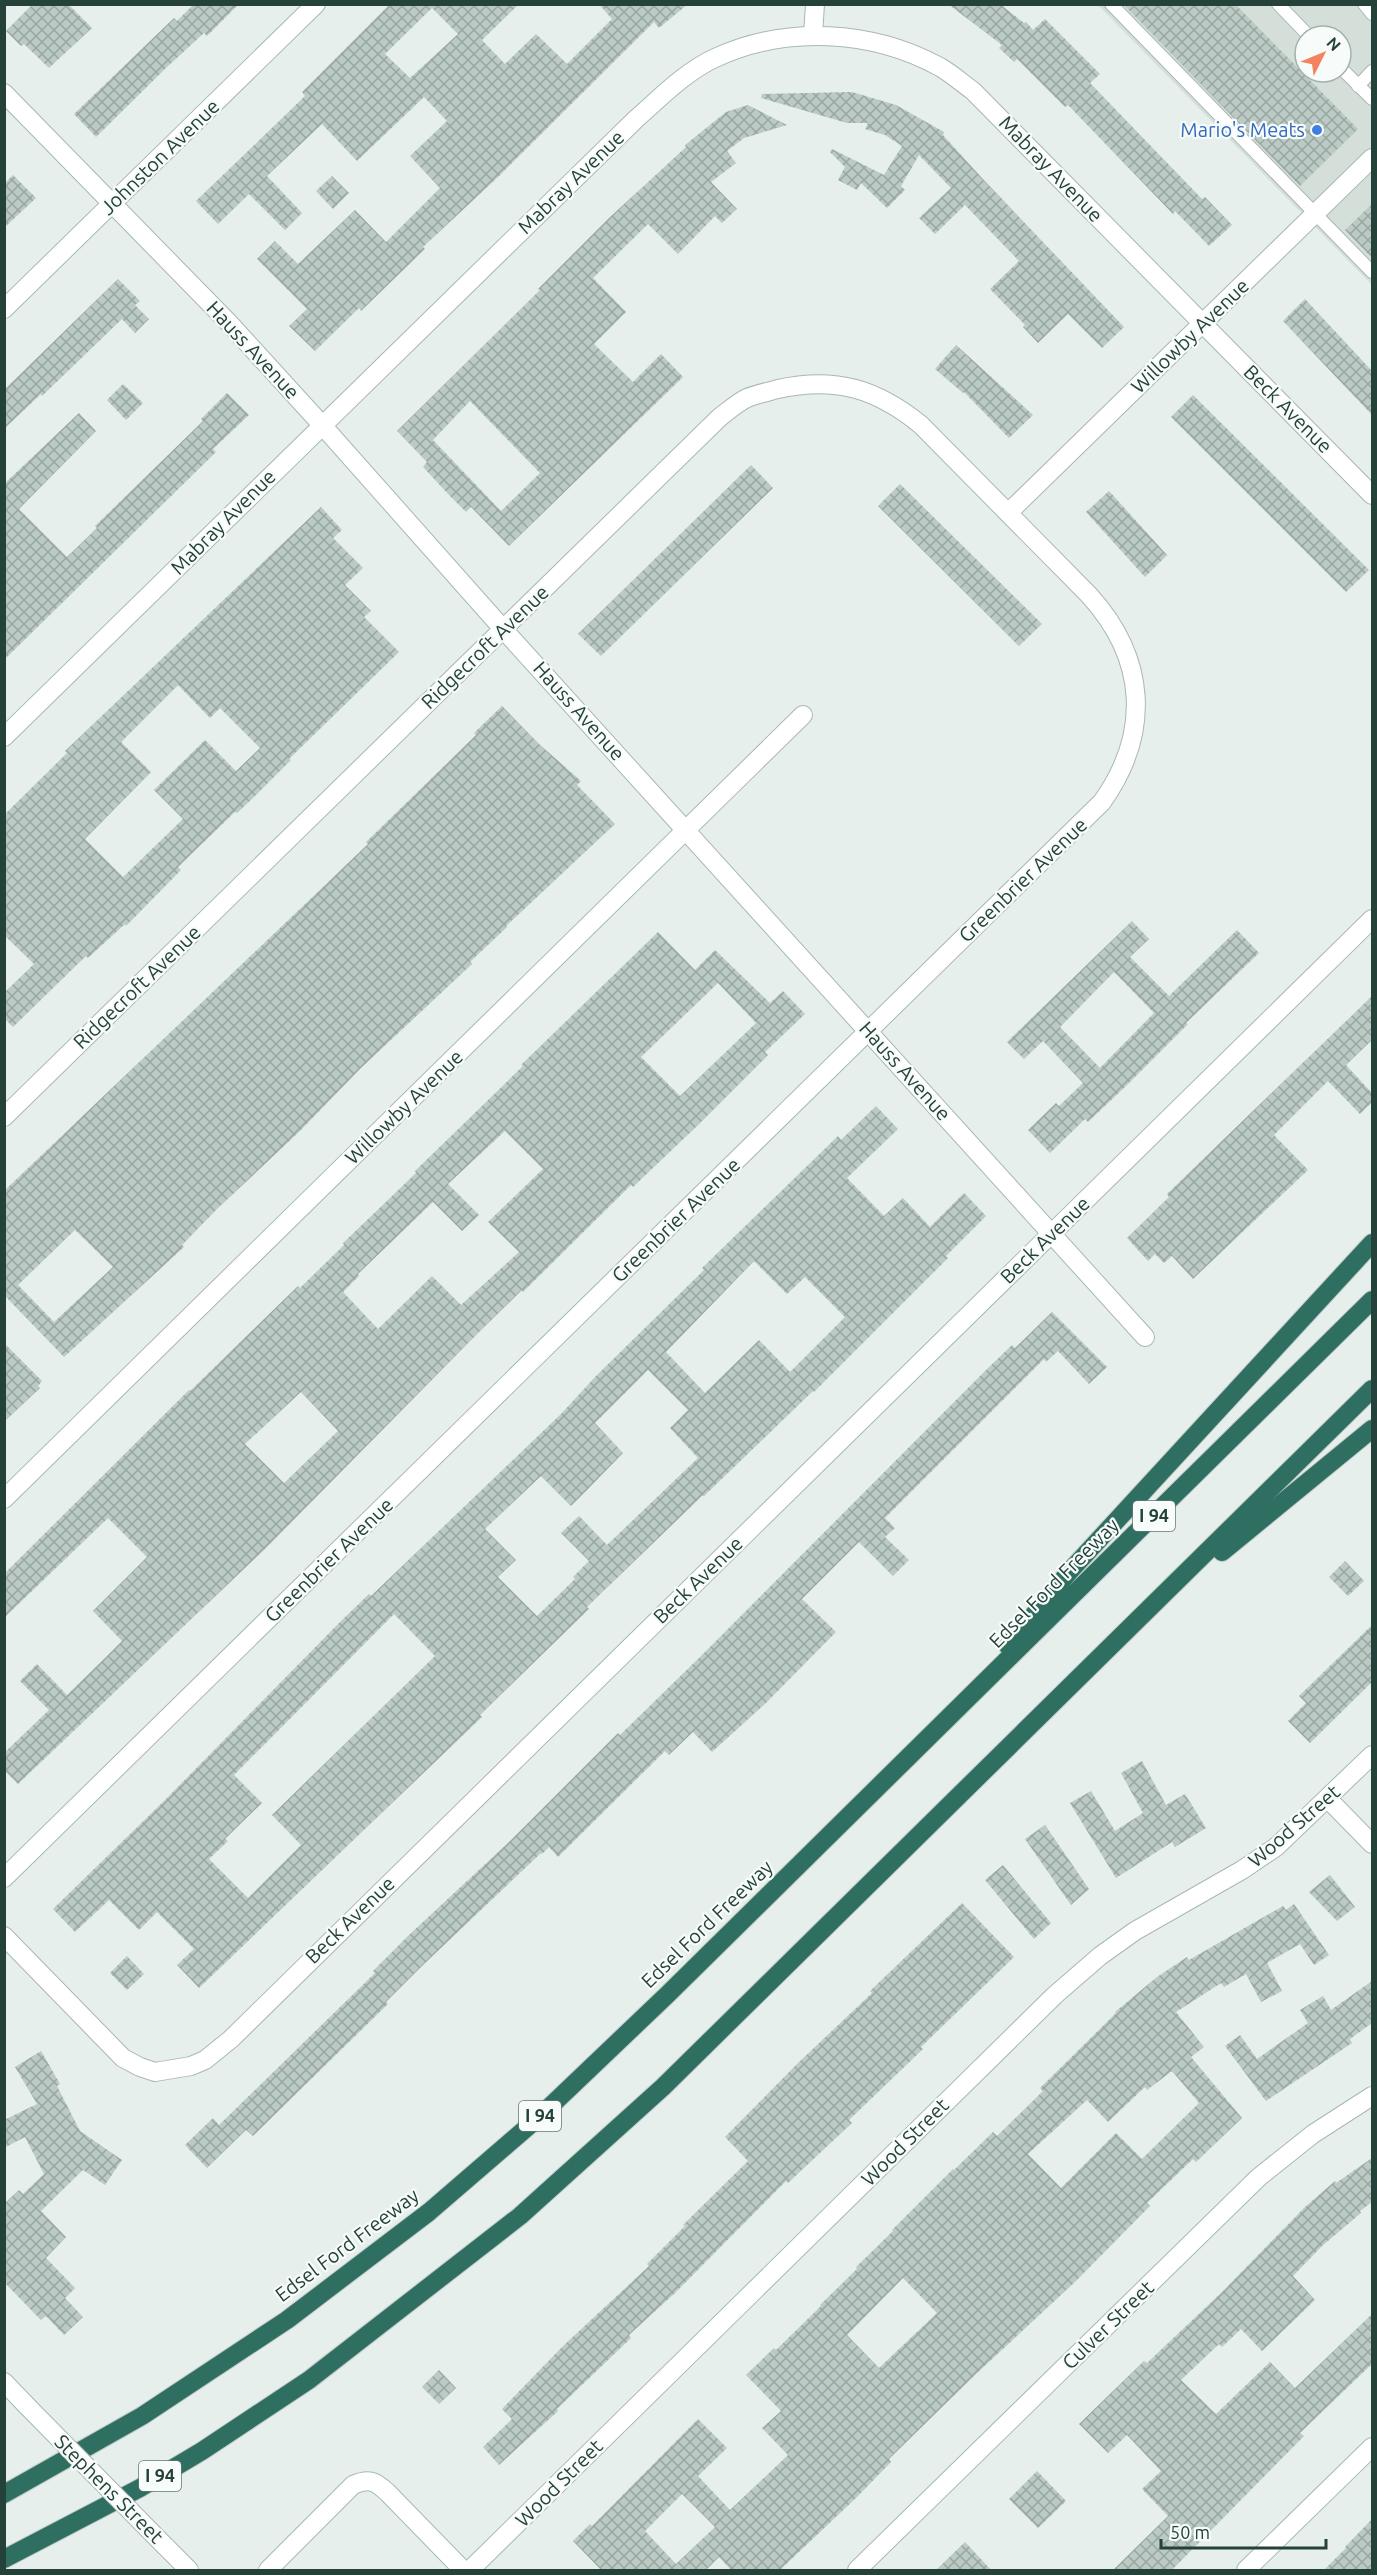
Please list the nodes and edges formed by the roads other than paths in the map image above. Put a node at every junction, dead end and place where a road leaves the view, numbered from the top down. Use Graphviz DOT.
graph roads {
  1 [pos="316,4"];
  2 [pos="815,4"];
  3 [pos="1111,4"];
  4 [pos="1278,4"];
  5 [pos="1364,4"];
  6 [pos="1372,14"];
  7 [pos="1297,24"];
  8 [pos="813,35"];
  9 [pos="1372,71"];
  10 [pos="1353,81"];
  11 [pos="1358,86"];
  12 [pos="4,93"];
  13 [pos="1372,99"];
  14 [pos="1372,158"];
  15 [pos="113,203"];
  16 [pos="1315,214"];
  17 [pos="1372,273"];
  18 [pos="4,309"];
  19 [pos="1203,324"];
  20 [pos="322,425"];
  21 [pos="1372,495"];
  22 [pos="1008,513"];
  23 [pos="503,629"];
  24 [pos="803,715"];
  25 [pos="4,737"];
  26 [pos="686,830"];
  27 [pos="1372,919"];
  28 [pos="869,1032"];
  29 [pos="4,1117"];
  30 [pos="1052,1233"];
  31 [pos="1372,1243"];
  32 [pos="1372,1300"];
  33 [pos="1145,1337"];
  34 [pos="1372,1389"];
  35 [pos="1372,1429"];
  36 [pos="4,1499"];
  37 [pos="1107,1650"];
  38 [pos="936,1732"];
  39 [pos="1372,1755"];
  40 [pos="1328,1798"];
  41 [pos="1372,1844"];
  42 [pos="4,1878"];
  43 [pos="4,1936"];
  44 [pos="1372,2096"];
  45 [pos="4,2382"];
  46 [pos="1372,2447"];
  47 [pos="4,2494"];
  48 [pos="4,2559"];
  49 [pos="189,2571"];
  50 [pos="268,2571"];
  51 [pos="463,2571"];
  52 [pos="470,2571"];
  53 [pos="857,2571"];
  54 [pos="1246,2571"];
  1 -- 15 [label="street, Johnston Avenue"];
  2 -- 8 [label="street"];
  3 -- 16 [label="lane"];
  4 -- 7 [label="lane"];
  5 -- 6 [label="lane"];
  8 -- 19 [label="street, Mabray Avenue"];
  8 -- 20 [label="street, Mabray Avenue"];
  9 -- 11 [label="lane"];
  10 -- 11 [label="lane"];
  11 -- 13 [label="lane"];
  12 -- 15 [label="street, Hauss Avenue"];
  14 -- 16 [label="street, Willowby Avenue"];
  15 -- 18 [label="street, Johnston Avenue"];
  15 -- 20 [label="street, Hauss Avenue"];
  16 -- 17 [label="lane"];
  16 -- 19 [label="street, Willowby Avenue"];
  19 -- 21 [label="street, Beck Avenue"];
  19 -- 22 [label="street, Willowby Avenue"];
  20 -- 23 [label="street, Hauss Avenue"];
  20 -- 25 [label="street, Mabray Avenue"];
  22 -- 23 [label="street, Ridgecroft Avenue"];
  22 -- 28 [label="street, Greenbrier Avenue"];
  23 -- 26 [label="street, Hauss Avenue"];
  23 -- 29 [label="street, Ridgecroft Avenue"];
  24 -- 26 [label="street, Willowby Avenue"];
  26 -- 28 [label="street, Hauss Avenue"];
  26 -- 36 [label="street, Willowby Avenue"];
  27 -- 30 [label="street, Beck Avenue"];
  28 -- 30 [label="street, Hauss Avenue"];
  28 -- 42 [label="street, Greenbrier Avenue"];
  30 -- 33 [label="street, Hauss Avenue"];
  30 -- 43 [label="street, Beck Avenue"];
  31 -- 38 [label="highway"];
  32 -- 38 [label="highway, Edsel Ford Freeway / I 94"];
  34 -- 37 [label="highway, I 94"];
  35 -- 37 [label="highway"];
  37 -- 48 [label="highway, I 94"];
  38 -- 47 [label="highway, Edsel Ford Freeway / I 94"];
  39 -- 40 [label="street, Wood Street"];
  40 -- 41 [label="street"];
  40 -- 52 [label="street, Wood Street"];
  44 -- 53 [label="street, Culver Street"];
  45 -- 49 [label="street, Stephens Street, bridge"];
  46 -- 54 [label="street"];
  50 -- 51 [label="street"];
}
